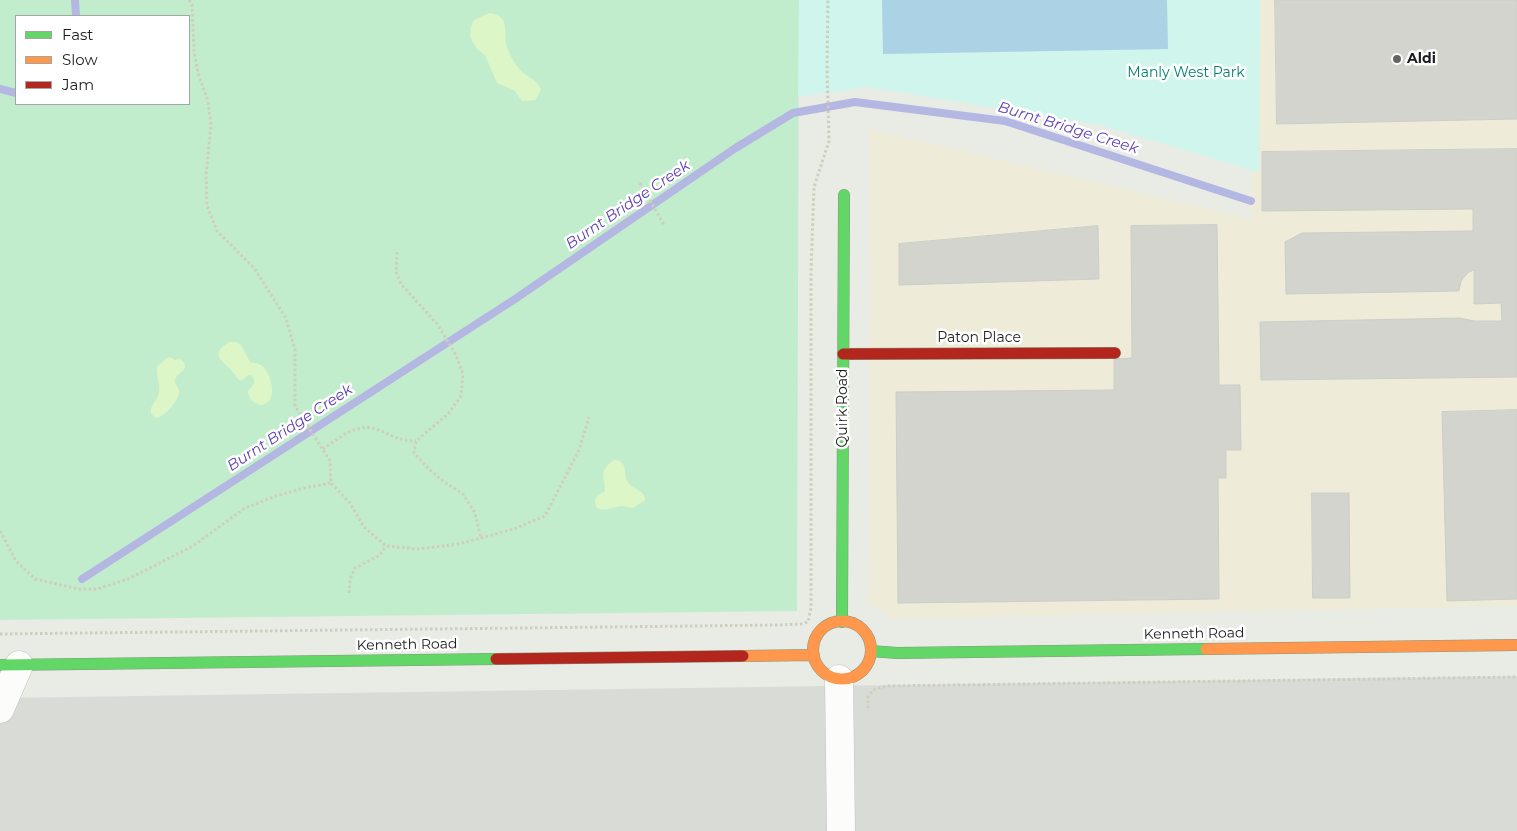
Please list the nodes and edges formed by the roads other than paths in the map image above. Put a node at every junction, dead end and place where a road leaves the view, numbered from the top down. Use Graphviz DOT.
graph roads {
  1 [pos="844,195"];
  2 [pos="1115,353"];
  3 [pos="843,354"];
  4 [pos="842,622"];
  5 [pos="1517,645"];
  6 [pos="871,650"];
  7 [pos="814,655"];
  8 [pos="9,665"];
  9 [pos="839,679"];
  10 [pos="0,709"];
  11 [pos="841,831"];
  1 -- 3 [label="main road, Quirk Road"];
  2 -- 3 [label="main road, Paton Place"];
  3 -- 4 [label="main road, Quirk Road"];
  4 -- 6 [label="main road"];
  4 -- 7 [label="main road"];
  5 -- 6 [label="main road, Kenneth Road"];
  6 -- 9 [label="main road"];
  7 -- 8 [label="main road, Kenneth Road"];
  7 -- 9 [label="main road"];
  8 -- 10 [label="street"];
  9 -- 11 [label="street"];
}
